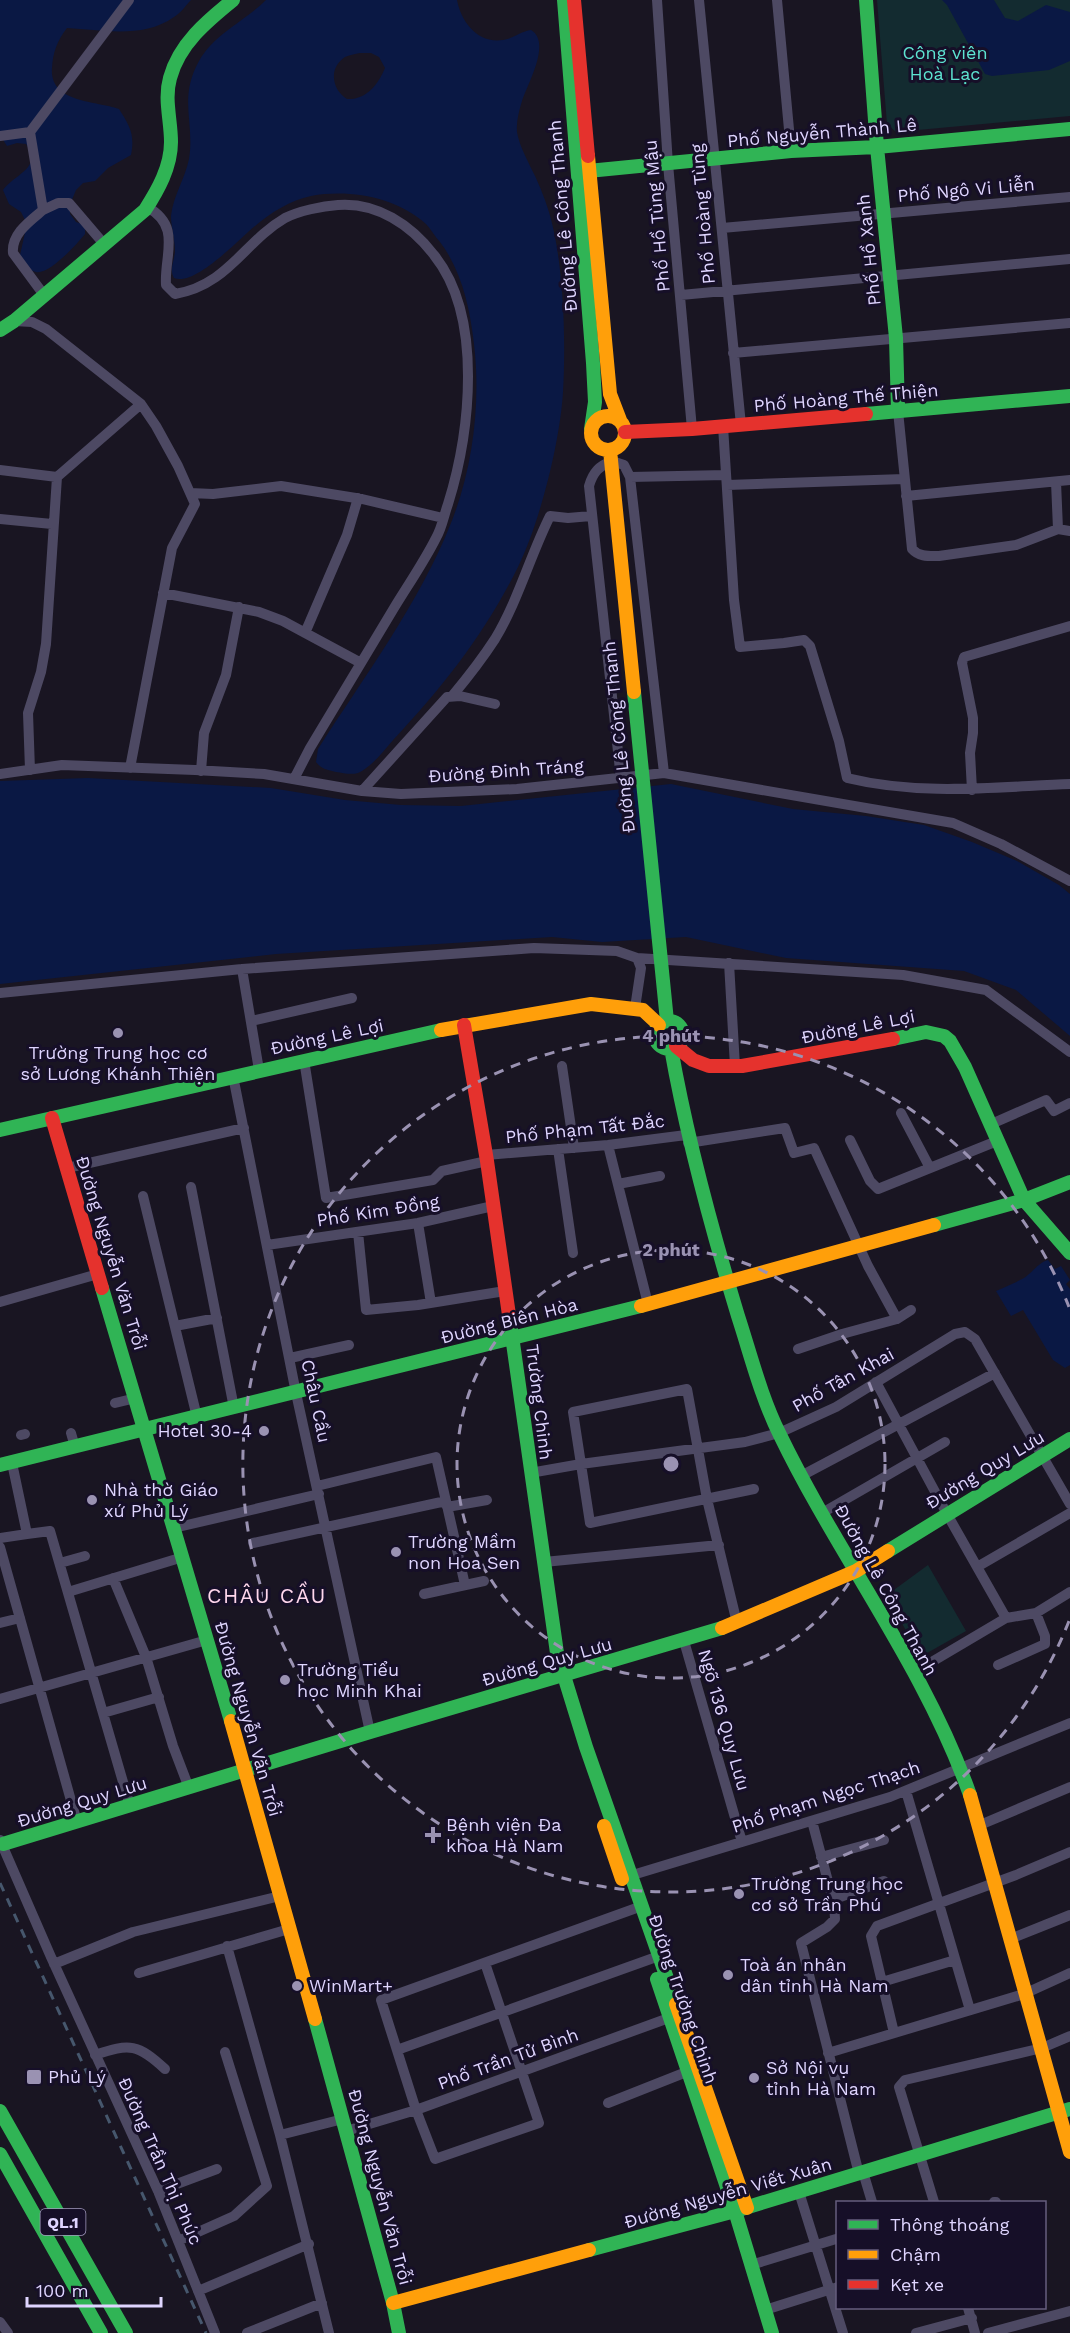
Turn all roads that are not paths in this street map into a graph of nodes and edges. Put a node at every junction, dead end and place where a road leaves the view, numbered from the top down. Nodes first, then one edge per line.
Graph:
1 (129, 0) edge
2 (233, 0) edge
3 (564, 0) edge
4 (574, 0) edge
5 (657, 0) edge
6 (699, 0) edge
7 (777, 0) edge
8 (866, 0) edge
9 (1070, 129) edge
10 (30, 132) junction
11 (0, 136) edge
12 (877, 147) junction
13 (791, 151) junction
14 (715, 160) junction
15 (668, 164) junction
16 (584, 172) junction
17 (1070, 197) edge
18 (147, 207) junction
19 (43, 210) junction
20 (884, 215) junction
21 (722, 228) junction
22 (104, 244) junction
23 (1070, 259) edge
24 (890, 276) junction
25 (727, 290) junction
26 (44, 295) junction
27 (681, 295) junction
28 (14, 321) junction
29 (1070, 323) edge
30 (0, 330) edge
31 (896, 338) junction
32 (734, 352) junction
33 (1070, 396) edge
34 (141, 404) junction
35 (898, 411) junction
36 (741, 425) junction
37 (622, 426) junction
38 (723, 426) junction
39 (591, 429) junction
40 (692, 429) junction
41 (611, 455) junction
42 (0, 470) edge
43 (57, 477) junction
44 (630, 477) junction
45 (904, 479) junction
46 (727, 480) junction
47 (1070, 480) edge
48 (1056, 482) junction
49 (190, 493) junction
50 (906, 496) junction
51 (358, 498) junction
52 (591, 516) junction
53 (443, 518) junction
54 (0, 519) edge
55 (52, 524) junction
56 (1058, 529) junction
57 (1070, 531) edge
58 (163, 593) junction
59 (239, 607) junction
60 (1070, 626) edge
61 (305, 633) junction
62 (361, 663) junction
63 (453, 695) junction
64 (495, 704) dead end
65 (130, 768) junction
66 (30, 770) junction
67 (201, 771) junction
68 (664, 773) junction
69 (0, 774) edge
70 (294, 779) junction
71 (621, 779) junction
72 (1070, 784) edge
73 (362, 790) junction
74 (972, 790) junction
75 (1070, 880) edge
76 (637, 958) junction
77 (729, 963) junction
78 (242, 969) junction
79 (0, 993) edge
80 (352, 998) dead end
81 (635, 1008) junction
82 (251, 1021) junction
83 (663, 1023) junction
84 (464, 1025) junction
85 (674, 1047) junction
86 (1070, 1052) edge
87 (304, 1060) junction
88 (562, 1066) dead end
89 (735, 1066) junction
90 (259, 1070) junction
91 (233, 1076) junction
92 (1070, 1103) edge
93 (901, 1113) dead end
94 (52, 1118) junction
95 (989, 1125) junction
96 (244, 1128) junction
97 (0, 1130) edge
98 (687, 1139) junction
99 (850, 1140) dead end
100 (997, 1141) junction
101 (608, 1145) junction
102 (574, 1148) junction
103 (558, 1149) junction
104 (487, 1158) junction
105 (67, 1168) junction
106 (930, 1168) junction
107 (660, 1176) dead end
108 (1070, 1182) edge
109 (618, 1184) junction
110 (191, 1187) dead end
111 (143, 1196) dead end
112 (1024, 1200) junction
113 (494, 1206) junction
114 (418, 1223) junction
115 (358, 1232) junction
116 (267, 1245) junction
117 (859, 1245) junction
118 (573, 1253) dead end
119 (1070, 1253) edge
120 (98, 1274) junction
121 (728, 1283) junction
122 (505, 1291) junction
123 (0, 1302) edge
124 (430, 1303) junction
125 (648, 1304) junction
126 (911, 1310) dead end
127 (217, 1318) junction
128 (897, 1319) junction
129 (175, 1326) junction
130 (513, 1339) junction
131 (349, 1345) dead end
132 (798, 1349) dead end
133 (290, 1358) junction
134 (995, 1373) junction
135 (876, 1382) junction
136 (296, 1393) junction
137 (136, 1398) junction
138 (115, 1403) dead end
139 (234, 1408) junction
140 (197, 1417) junction
141 (899, 1424) junction
142 (145, 1430) junction
143 (779, 1433) junction
144 (1070, 1439) edge
145 (945, 1442) dead end
146 (697, 1449) junction
147 (1043, 1455) junction
148 (917, 1458) junction
149 (6, 1464) edge
150 (581, 1464) junction
151 (530, 1473) junction
152 (801, 1476) junction
153 (318, 1490) junction
154 (754, 1490) dead end
155 (707, 1498) junction
156 (487, 1500) dead end
157 (447, 1504) junction
158 (1070, 1504) edge
159 (822, 1513) junction
160 (1070, 1513) edge
161 (947, 1514) junction
162 (326, 1527) junction
163 (174, 1528) junction
164 (27, 1534) junction
165 (0, 1538) edge
166 (253, 1543) dead end
167 (719, 1545) junction
168 (0, 1547) edge
169 (85, 1556) dead end
170 (183, 1557) junction
171 (544, 1562) junction
172 (60, 1563) junction
173 (977, 1567) junction
174 (855, 1571) junction
175 (113, 1578) junction
176 (484, 1581) dead end
177 (465, 1585) junction
178 (68, 1592) junction
179 (1070, 1592) edge
180 (424, 1594) dead end
181 (1036, 1613) junction
182 (20, 1618) junction
183 (1006, 1618) junction
184 (0, 1623) edge
185 (737, 1623) junction
186 (207, 1640) junction
187 (684, 1641) junction
188 (146, 1657) junction
189 (998, 1665) dead end
190 (91, 1673) junction
191 (913, 1674) junction
192 (560, 1678) junction
193 (39, 1688) junction
194 (159, 1697) junction
195 (0, 1699) edge
196 (103, 1713) junction
197 (1069, 1726) edge
198 (370, 1732) junction
199 (960, 1768) junction
200 (246, 1771) junction
201 (1070, 1787) edge
202 (189, 1788) junction
203 (906, 1791) junction
204 (130, 1806) junction
205 (812, 1821) junction
206 (77, 1822) junction
207 (980, 1825) junction
208 (884, 1840) dead end
209 (1, 1842) edge
210 (742, 1842) junction
211 (1070, 1852) edge
212 (821, 1857) junction
213 (627, 1877) junction
214 (884, 1881) dead end
215 (996, 1882) junction
216 (280, 1896) junction
217 (832, 1900) junction
218 (938, 1902) junction
219 (638, 1908) junction
220 (1070, 1915) edge
221 (289, 1929) junction
222 (1010, 1939) junction
223 (226, 1946) junction
224 (655, 1958) junction
225 (955, 1960) junction
226 (485, 1963) junction
227 (54, 1964) junction
228 (139, 1973) dead end
229 (1070, 1973) edge
230 (882, 1982) junction
231 (1026, 1993) junction
232 (970, 2010) junction
233 (501, 2013) junction
234 (675, 2016) junction
235 (894, 2033) junction
236 (1070, 2036) edge
237 (1042, 2048) junction
238 (397, 2050) junction
239 (225, 2052) dead end
240 (828, 2053) junction
241 (95, 2055) junction
242 (165, 2069) dead end
243 (693, 2069) junction
244 (521, 2072) junction
245 (608, 2103) dead end
246 (416, 2110) junction
247 (0, 2111) edge
248 (1065, 2111) edge
249 (344, 2125) junction
250 (280, 2135) junction
251 (1070, 2152) edge
252 (0, 2154) edge
253 (918, 2156) junction
254 (217, 2169) dead end
255 (861, 2173) junction
256 (158, 2191) junction
257 (799, 2192) junction
258 (872, 2201) edge
259 (934, 2201) edge
260 (741, 2210) junction
261 (836, 2239) dead end
262 (178, 2241) junction
263 (309, 2244) junction
264 (815, 2246) junction
265 (752, 2265) junction
266 (99, 2285) junction
267 (833, 2288) edge
268 (198, 2291) junction
269 (80, 2295) junction
270 (322, 2303) junction
271 (393, 2303) junction
272 (838, 2309) edge
273 (765, 2310) junction
274 (1070, 2311) edge
275 (970, 2313) edge
276 (0, 2322) edge
277 (8, 2333) edge
278 (101, 2333) edge
279 (126, 2333) edge
280 (215, 2333) edge
281 (247, 2333) edge
282 (329, 2333) edge
283 (399, 2333) edge
284 (772, 2333) edge
285 (843, 2333) edge
286 (916, 2333) edge
287 (975, 2333) edge
288 (988, 2333) edge

1 - 10 street
2 - 18 street
3 - 16 street, Đường Lê Công Thanh
4 - 16 street, Đường Lê Công Thanh
5 - 15 street, Phố Hồ Tùng Mậu
6 - 14 street, Phố Hoàng Tùng
7 - 13 street
8 - 12 street, Phố Hồ Xanh
9 - 12 street, Phố Nguyễn Thành Lê
10 - 11 street
10 - 19 street
12 - 13 street, Phố Nguyễn Thành Lê
12 - 20 street, Phố Hồ Xanh
13 - 14 street, Phố Nguyễn Thành Lê
14 - 15 street, Phố Nguyễn Thành Lê
14 - 21 street, Phố Hoàng Tùng
15 - 16 street, Phố Nguyễn Thành Lê
15 - 27 street, Phố Hồ Tùng Mậu
16 - 37 street, Đường Lê Công Thanh
16 - 39 street, Đường Lê Công Thanh
17 - 20 street, Phố Ngô Vi Liễn
18 - 22 street
18 - 53 street
19 - 22 street
19 - 26 street
20 - 21 street, Phố Ngô Vi Liễn
20 - 24 street, Phố Hồ Xanh
21 - 25 street, Phố Hoàng Tùng
22 - 26 street
23 - 24 street
24 - 25 street
24 - 31 street, Phố Hồ Xanh
25 - 27 street
25 - 32 street, Phố Hoàng Tùng
26 - 28 street
27 - 40 street, Phố Hồ Tùng Mậu
28 - 30 street
28 - 34 street
29 - 31 street
31 - 32 street
31 - 35 street, Phố Hồ Xanh
32 - 36 street, Phố Hoàng Tùng
33 - 35 street, Phố Hoàng Thế Thiện
34 - 43 street
34 - 49 street
35 - 36 street, Phố Hoàng Thế Thiện
35 - 45 street, Phố Hồ Xanh
36 - 38 street, Phố Hoàng Thế Thiện
37 - 39 street
37 - 40 street, Phố Hoàng Thế Thiện
37 - 41 street
38 - 40 street, Phố Hoàng Thế Thiện
38 - 46 street
39 - 41 street
41 - 44 street
41 - 52 street
41 - 83 street, Đường Lê Công Thanh
42 - 43 street
43 - 55 street
44 - 46 street
44 - 68 street
45 - 46 street
45 - 50 street, Phố Hồ Xanh
46 - 74 street
47 - 48 street
48 - 50 street
48 - 56 street
49 - 51 street
49 - 58 street
50 - 56 street, Phố Hồ Xanh
51 - 53 street
51 - 61 street
52 - 63 street
52 - 71 street
53 - 62 street
54 - 55 street
55 - 66 street
56 - 57 street
58 - 59 street
58 - 65 street
59 - 61 street
59 - 67 street
60 - 74 street
61 - 62 street
62 - 70 street
63 - 64 street
63 - 73 street
65 - 66 street, Đường Đinh Tráng
65 - 67 street, Đường Đinh Tráng
66 - 69 street, Đường Đinh Tráng
67 - 70 street, Đường Đinh Tráng
68 - 71 street, Đường Đinh Tráng
68 - 75 street, Đường Đinh Tráng
70 - 73 street, Đường Đinh Tráng
71 - 73 street, Đường Đinh Tráng
72 - 74 street
76 - 77 street
76 - 78 street
76 - 81 street
77 - 86 street
77 - 89 street
78 - 79 street
78 - 82 street
80 - 82 street
81 - 83 street
81 - 84 street, Đường Lê Lợi
82 - 90 street
83 - 85 street
83 - 85 street
84 - 87 street, Đường Lê Lợi
84 - 104 street, Trường Chinh
85 - 89 street, Đường Lê Lợi
85 - 98 street, Đường Lê Công Thanh
87 - 90 street, Đường Lê Lợi
87 - 104 street, Phố Phạm Tất Đắc
88 - 102 street
89 - 95 street, Đường Lê Lợi
90 - 91 street, Đường Lê Lợi
91 - 94 street, Đường Lê Lợi
91 - 96 street, Châu Cầu
92 - 95 street
93 - 106 street
94 - 97 street, Đường Lê Lợi
94 - 105 street, Đường Nguyễn Văn Trỗi
95 - 100 street, Đường Lê Lợi
96 - 105 street
96 - 116 street, Châu Cầu
98 - 101 street, Phố Phạm Tất Đắc
98 - 117 street, Phố Phạm Tất Đắc
98 - 121 street, Đường Lê Công Thanh
99 - 106 street
100 - 106 street
100 - 112 street, Đường Lê Lợi
101 - 102 street, Phố Phạm Tất Đắc
101 - 109 street
102 - 103 street, Phố Phạm Tất Đắc
103 - 104 street, Phố Phạm Tất Đắc
103 - 118 street
104 - 113 street, Trường Chinh
105 - 120 street, Đường Nguyễn Văn Trỗi
107 - 109 street
108 - 112 street, Đường Biên Hòa
109 - 125 street
110 - 127 street
111 - 129 street
112 - 117 street, Đường Biên Hòa
112 - 119 street, Đường Lê Lợi
113 - 114 street, Phố Kim Đồng
113 - 122 street, Trường Chinh
114 - 115 street, Phố Kim Đồng
114 - 124 street
115 - 116 street, Phố Kim Đồng
115 - 124 street
116 - 133 street, Châu Cầu
117 - 121 street, Đường Biên Hòa
117 - 128 street
120 - 123 street
120 - 137 street, Đường Nguyễn Văn Trỗi
121 - 125 street, Đường Biên Hòa
121 - 143 street, Đường Lê Công Thanh
122 - 124 street
122 - 130 street, Trường Chinh
125 - 130 street, Đường Biên Hòa
126 - 128 street
127 - 129 street
127 - 139 street
128 - 132 street
129 - 140 street
130 - 136 street, Đường Biên Hòa
130 - 151 street, Trường Chinh
131 - 133 street
133 - 136 street, Châu Cầu
134 - 135 street, Phố Tân Khai
134 - 141 street
134 - 147 street, Phố Tân Khai
135 - 141 street
135 - 143 street, Phố Tân Khai
136 - 139 street, Đường Biên Hòa
136 - 153 street, Châu Cầu
137 - 138 street
137 - 142 street, Đường Nguyễn Văn Trỗi
139 - 140 street, Đường Biên Hòa
140 - 142 street, Đường Biên Hòa
141 - 148 street
141 - 152 street
142 - 149 street, Đường Biên Hòa
142 - 163 street, Đường Nguyễn Văn Trỗi
143 - 146 street, Phố Tân Khai
143 - 152 street, Đường Lê Công Thanh
144 - 147 street, Đường Quy Lưu
145 - 148 street
146 - 150 street, Phố Tân Khai
146 - 150 street
146 - 155 street
147 - 158 street, Phố Tân Khai
147 - 161 street, Đường Quy Lưu
148 - 159 street
148 - 161 street
149 - 164 street
150 - 151 street, Phố Tân Khai
150 - 155 street
151 - 171 street, Trường Chinh
152 - 159 street, Đường Lê Công Thanh
153 - 157 street
153 - 162 street, Châu Cầu
153 - 163 street
154 - 155 street
155 - 167 street
156 - 157 street
157 - 162 street
157 - 177 street
159 - 174 street, Đường Lê Công Thanh
160 - 173 street
161 - 173 street
161 - 174 street, Đường Quy Lưu
162 - 166 street
162 - 198 street, Châu Cầu
163 - 170 street, Đường Nguyễn Văn Trỗi
164 - 165 street
164 - 172 street
167 - 171 street
167 - 185 street
168 - 182 street
169 - 172 street
170 - 175 street
170 - 186 street, Đường Nguyễn Văn Trỗi
171 - 192 street, Trường Chinh
172 - 178 street
173 - 183 street
174 - 185 street, Đường Quy Lưu
174 - 191 street, Đường Lê Công Thanh
175 - 178 street
175 - 188 street
176 - 177 street
177 - 180 street
178 - 190 street
179 - 181 street
181 - 183 street
181 - 189 street
182 - 184 street
182 - 193 street
183 - 191 street
185 - 187 street, Đường Quy Lưu
186 - 188 street
186 - 200 street, Đường Nguyễn Văn Trỗi
187 - 192 street, Đường Quy Lưu
187 - 210 street, Ngõ 136 Quy Lưu
188 - 190 street
188 - 194 street
190 - 193 street
190 - 196 street
191 - 199 street, Đường Lê Công Thanh
192 - 198 street, Đường Quy Lưu
192 - 213 street, Đường Trường Chinh
193 - 195 street
193 - 206 street
194 - 196 street
194 - 202 street
196 - 204 street
197 - 199 street, Phố Phạm Ngọc Thạch
198 - 200 street, Đường Quy Lưu
199 - 203 street, Phố Phạm Ngọc Thạch
199 - 207 street, Đường Lê Công Thanh
200 - 202 street, Đường Quy Lưu
200 - 216 street, Đường Nguyễn Văn Trỗi
201 - 207 street
202 - 204 street, Đường Quy Lưu
203 - 205 street, Phố Phạm Ngọc Thạch
203 - 218 street
204 - 206 street, Đường Quy Lưu
205 - 210 street, Phố Phạm Ngọc Thạch
205 - 212 street
206 - 209 street, Đường Quy Lưu
207 - 215 street, Đường Lê Công Thanh
208 - 212 street
209 - 227 street, Đường Trần Thị Phúc
210 - 213 street, Phố Phạm Ngọc Thạch
211 - 215 street
212 - 217 street
213 - 219 street, Đường Trường Chinh
214 - 217 street
215 - 218 street
215 - 222 street, Đường Lê Công Thanh
216 - 221 street, Đường Nguyễn Văn Trỗi
216 - 227 street
217 - 240 street
218 - 225 street
218 - 230 street
219 - 224 street, Đường Trường Chinh
219 - 226 street
220 - 222 street
221 - 223 street
221 - 249 street, Đường Nguyễn Văn Trỗi
222 - 231 street, Đường Lê Công Thanh
223 - 228 street
223 - 250 street
224 - 233 street
224 - 234 street, Đường Trường Chinh
225 - 230 street
225 - 232 street
226 - 233 street
226 - 238 street
227 - 241 street, Đường Trần Thị Phúc
229 - 231 street
230 - 235 street
231 - 232 street
231 - 237 street, Đường Lê Công Thanh
232 - 235 street
233 - 238 street
233 - 244 street
234 - 243 street, Đường Trường Chinh
234 - 244 street, Phố Trần Tử Bình
235 - 240 street
236 - 237 street
237 - 248 street, Đường Lê Công Thanh
237 - 253 street
238 - 246 street
239 - 262 street
240 - 255 street
241 - 242 street
241 - 256 street, Đường Trần Thị Phúc
243 - 245 street
243 - 260 street, Đường Trường Chinh
244 - 246 street, Phố Trần Tử Bình
244 - 246 street
246 - 249 street, Phố Trần Tử Bình
247 - 266 street, QL.1
248 - 251 street, Đường Lê Công Thanh
248 - 253 street, Đường Nguyễn Viết Xuân
249 - 250 street, Phố Trần Tử Bình
249 - 271 street, Đường Nguyễn Văn Trỗi
250 - 263 street
252 - 269 street, QL.1
253 - 255 street, Đường Nguyễn Viết Xuân
253 - 259 street
254 - 256 street
255 - 257 street, Đường Nguyễn Viết Xuân
255 - 258 street
256 - 262 street, Đường Trần Thị Phúc
257 - 260 street, Đường Nguyễn Viết Xuân
257 - 264 street
260 - 265 street, Đường Trường Chinh
260 - 271 street, Đường Nguyễn Viết Xuân
261 - 264 street
262 - 268 street, Đường Trần Thị Phúc
263 - 268 street
263 - 270 street
264 - 265 street
264 - 267 street
265 - 273 street, Đường Trường Chinh
266 - 269 street
266 - 279 street, QL.1
267 - 273 street
268 - 280 street, Đường Trần Thị Phúc
269 - 278 street, QL.1
270 - 281 street
270 - 282 street
271 - 283 street, Đường Nguyễn Văn Trỗi
272 - 285 street
273 - 284 street, Đường Trường Chinh
274 - 288 street
275 - 286 street
275 - 287 street
276 - 277 street

